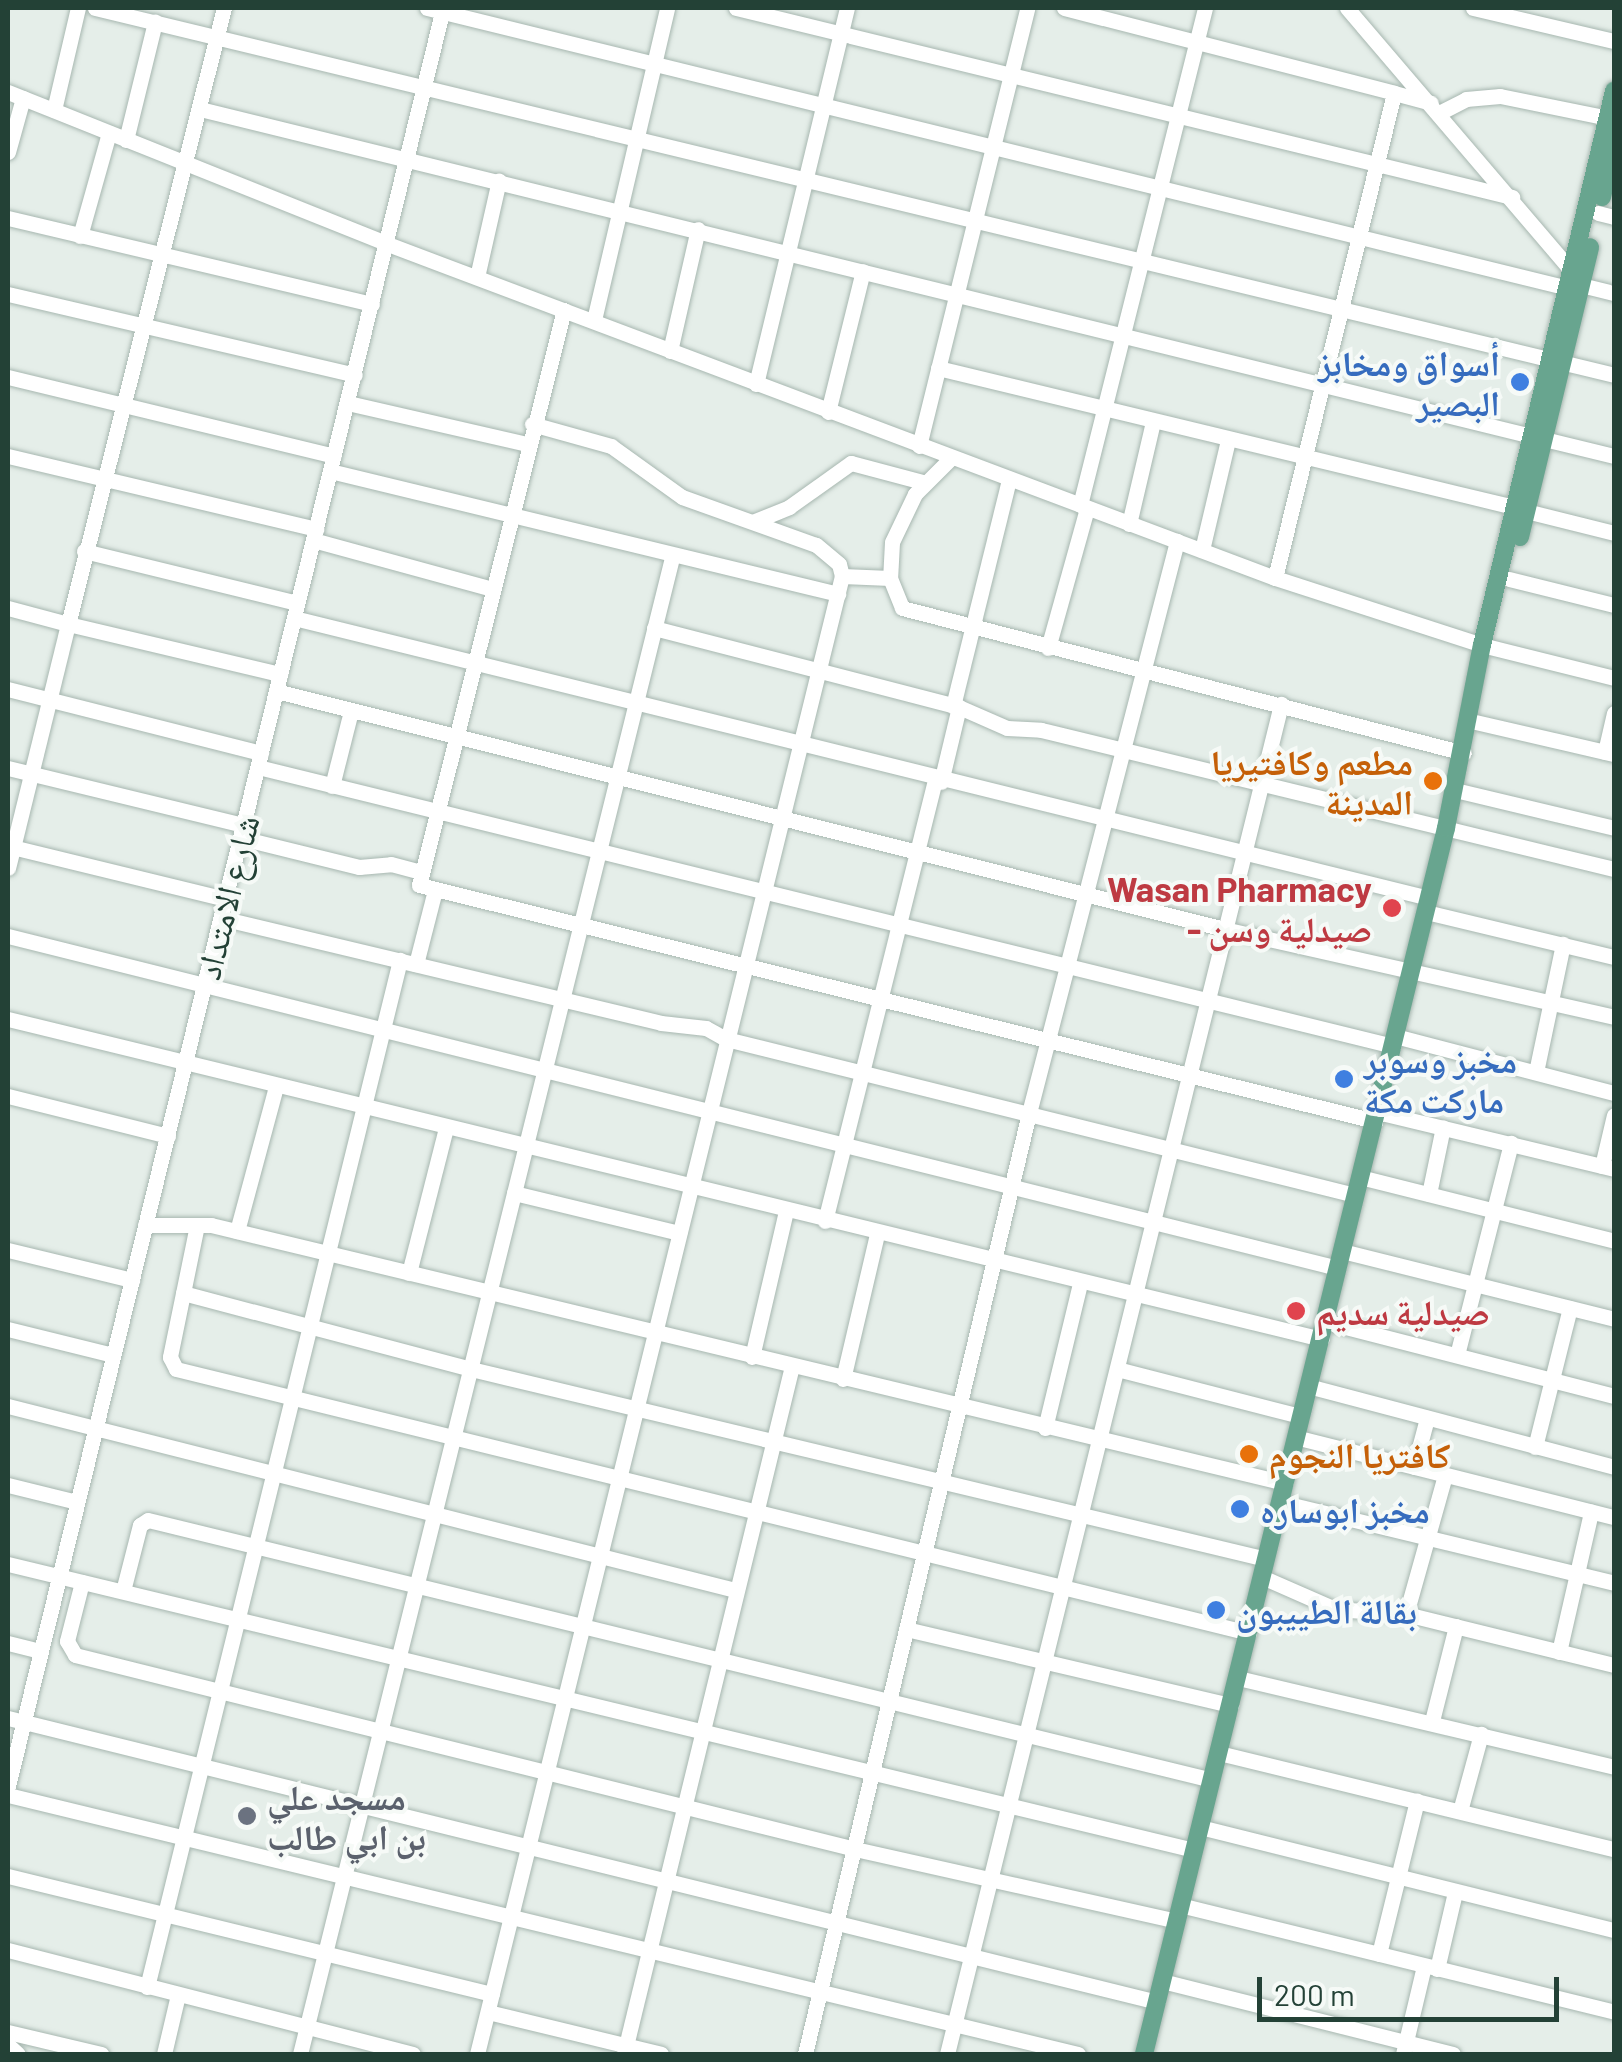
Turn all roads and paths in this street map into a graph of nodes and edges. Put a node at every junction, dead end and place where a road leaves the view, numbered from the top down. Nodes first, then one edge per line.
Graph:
1 (78, 8) edge
2 (95, 8) edge
3 (224, 8) edge
4 (667, 8) edge
5 (736, 8) edge
6 (846, 8) edge
7 (1027, 8) edge
8 (1064, 8) edge
9 (1204, 8) edge
10 (1347, 8) edge
11 (1473, 8) edge
12 (438, 9) edge
13 (155, 22) junction
14 (840, 33) junction
15 (217, 37) junction
16 (1196, 38) junction
17 (1614, 41) edge
18 (652, 64) junction
19 (1010, 76) junction
20 (424, 86) junction
21 (1614, 91) edge
22 (1394, 92) junction
23 (15, 95) edge
24 (821, 107) junction
25 (200, 108) junction
26 (1435, 108) junction
27 (54, 110) junction
28 (1175, 114) junction
29 (1608, 118) junction
30 (109, 134) junction
31 (634, 137) junction
32 (126, 140) junction
33 (1614, 146) edge
34 (992, 149) junction
35 (8, 152) edge
36 (406, 158) junction
37 (187, 164) junction
38 (1377, 165) junction
39 (499, 180) junction
40 (803, 180) junction
41 (1158, 189) junction
42 (1512, 198) junction
43 (618, 208) junction
44 (1606, 215) edge
45 (8, 218) edge
46 (975, 222) junction
47 (698, 229) junction
48 (80, 236) junction
49 (1358, 240) junction
50 (385, 243) junction
51 (786, 250) junction
52 (162, 254) junction
53 (1139, 262) junction
54 (863, 271) junction
55 (477, 277) junction
56 (1574, 281) junction
57 (8, 294) edge
58 (956, 294) junction
59 (1614, 294) edge
60 (372, 304) junction
61 (564, 310) junction
62 (1340, 310) junction
63 (594, 320) junction
64 (143, 328) junction
65 (1122, 335) junction
66 (670, 350) junction
67 (1556, 361) junction
68 (938, 368) junction
69 (355, 375) junction
70 (1614, 375) edge
71 (8, 377) edge
72 (756, 384) junction
73 (1321, 384) junction
74 (348, 403) junction
75 (123, 405) junction
76 (1103, 409) junction
77 (828, 412) junction
78 (1153, 422) junction
79 (532, 424) junction
80 (1537, 437) junction
81 (1228, 440) junction
82 (527, 444) junction
83 (919, 446) junction
84 (8, 456) edge
85 (1614, 456) edge
86 (951, 458) junction
87 (1304, 458) junction
88 (332, 463) junction
89 (103, 478) junction
90 (1010, 479) junction
91 (924, 482) junction
92 (1083, 506) junction
93 (1520, 509) junction
94 (509, 518) junction
95 (755, 520) junction
96 (1128, 524) junction
97 (1614, 532) edge
98 (314, 535) junction
99 (1177, 541) junction
100 (1202, 550) junction
101 (84, 551) junction
102 (672, 556) junction
103 (842, 576) junction
104 (890, 578) junction
105 (1275, 578) junction
106 (1509, 579) junction
107 (492, 588) junction
108 (838, 594) junction
109 (1614, 605) edge
110 (8, 608) edge
111 (295, 611) junction
112 (68, 624) junction
113 (654, 628) junction
114 (972, 630) junction
115 (1488, 646) junction
116 (1048, 648) junction
117 (473, 663) junction
118 (816, 670) junction
119 (1140, 673) junction
120 (280, 674) junction
121 (1614, 678) edge
122 (8, 689) edge
123 (276, 691) junction
124 (50, 700) junction
125 (635, 704) junction
126 (1281, 704) junction
127 (956, 706) junction
128 (352, 710) junction
129 (1614, 713) edge
130 (1471, 721) junction
131 (456, 737) junction
132 (798, 746) junction
133 (1120, 749) junction
134 (1464, 753) junction
135 (1610, 753) edge
136 (259, 760) junction
137 (8, 768) edge
138 (32, 773) junction
139 (617, 776) junction
140 (938, 782) junction
141 (1262, 783) junction
142 (332, 786) junction
143 (1455, 790) junction
144 (437, 813) junction
145 (781, 816) junction
146 (1101, 822) junction
147 (1446, 828) junction
148 (1614, 828) edge
149 (242, 832) junction
150 (10, 846) edge
151 (598, 851) junction
152 (917, 852) junction
153 (1245, 854) junction
154 (8, 868) edge
155 (1614, 869) edge
156 (421, 872) junction
157 (434, 890) junction
158 (762, 892) junction
159 (1083, 894) junction
160 (226, 899) junction
161 (1427, 905) junction
162 (221, 918) junction
163 (578, 925) junction
164 (898, 925) junction
165 (1224, 929) junction
166 (8, 936) edge
167 (1563, 944) junction
168 (1614, 957) edge
169 (408, 962) junction
170 (744, 965) junction
171 (1065, 966) junction
172 (1412, 969) junction
173 (205, 984) junction
174 (879, 998) junction
175 (560, 999) junction
176 (1206, 1000) junction
177 (1551, 1001) junction
178 (1614, 1017) edge
179 (8, 1019) edge
180 (382, 1029) junction
181 (726, 1039) junction
182 (1394, 1041) junction
183 (1048, 1042) junction
184 (185, 1063) junction
185 (543, 1071) junction
186 (1536, 1072) junction
187 (862, 1073) junction
188 (1188, 1074) junction
189 (276, 1086) junction
190 (1614, 1093) edge
191 (8, 1096) edge
192 (362, 1108) junction
193 (708, 1113) junction
194 (1029, 1113) junction
195 (1614, 1115) edge
196 (1376, 1116) junction
197 (1443, 1127) junction
198 (446, 1128) junction
199 (168, 1136) junction
200 (1511, 1143) junction
201 (843, 1147) junction
202 (525, 1148) junction
203 (1169, 1148) junction
204 (1608, 1168) edge
205 (1357, 1186) junction
206 (690, 1188) junction
207 (1011, 1188) junction
208 (514, 1193) junction
209 (1430, 1194) junction
210 (1494, 1211) junction
211 (786, 1212) junction
212 (824, 1221) junction
213 (1150, 1222) junction
214 (145, 1225) junction
215 (197, 1226) junction
216 (237, 1231) junction
217 (679, 1233) junction
218 (877, 1234) junction
219 (1614, 1242) edge
220 (8, 1250) edge
221 (324, 1252) junction
222 (1340, 1259) junction
223 (993, 1262) junction
224 (409, 1273) junction
225 (132, 1280) junction
226 (1080, 1283) junction
227 (1476, 1284) junction
228 (490, 1292) junction
229 (183, 1293) junction
230 (1134, 1296) junction
231 (1570, 1308) junction
232 (1614, 1318) edge
233 (308, 1326) junction
234 (8, 1330) edge
235 (1324, 1331) junction
236 (654, 1333) junction
237 (113, 1355) junction
238 (1457, 1355) junction
239 (752, 1357) junction
240 (792, 1366) junction
241 (471, 1369) junction
242 (1117, 1370) junction
243 (843, 1379) junction
244 (1552, 1380) junction
245 (1308, 1386) junction
246 (1614, 1396) edge
247 (290, 1400) junction
248 (8, 1406) edge
249 (636, 1407) junction
250 (959, 1407) junction
251 (1300, 1416) junction
252 (1427, 1418) junction
253 (94, 1428) junction
254 (1044, 1428) junction
255 (1295, 1437) junction
256 (774, 1438) junction
257 (453, 1440) junction
258 (1098, 1441) junction
259 (1536, 1447) junction
260 (1414, 1467) junction
261 (1614, 1467) edge
262 (1445, 1475) junction
263 (272, 1476) junction
264 (618, 1480) junction
265 (942, 1482) junction
266 (1284, 1483) junction
267 (8, 1484) edge
268 (77, 1502) junction
269 (1280, 1502) junction
270 (1591, 1512) junction
271 (754, 1514) junction
272 (434, 1516) junction
273 (1081, 1516) junction
274 (1614, 1517) edge
275 (1426, 1538) junction
276 (254, 1546) junction
277 (600, 1556) junction
278 (924, 1556) junction
279 (8, 1564) edge
280 (1264, 1568) junction
281 (1576, 1574) junction
282 (59, 1577) junction
283 (82, 1582) junction
284 (1614, 1584) edge
285 (417, 1586) junction
286 (734, 1590) junction
287 (1064, 1590) junction
288 (122, 1591) junction
289 (1406, 1614) junction
290 (236, 1620) junction
291 (582, 1626) junction
292 (1456, 1626) junction
293 (906, 1629) junction
294 (1249, 1632) junction
295 (8, 1643) edge
296 (41, 1651) junction
297 (1559, 1652) junction
298 (717, 1659) junction
299 (400, 1660) junction
300 (1046, 1662) junction
301 (1614, 1665) edge
302 (1238, 1678) junction
303 (218, 1692) junction
304 (564, 1698) junction
305 (889, 1701) junction
306 (1231, 1705) junction
307 (16, 1720) edge
308 (1432, 1721) junction
309 (700, 1732) junction
310 (1026, 1734) junction
311 (1480, 1734) junction
312 (382, 1735) junction
313 (1219, 1754) junction
314 (200, 1766) junction
315 (1614, 1767) edge
316 (546, 1772) junction
317 (871, 1776) junction
318 (1212, 1780) junction
319 (8, 1786) edge
320 (8, 1796) edge
321 (1417, 1801) junction
322 (682, 1804) junction
323 (363, 1808) junction
324 (1008, 1808) junction
325 (1460, 1811) junction
326 (1200, 1827) junction
327 (183, 1838) junction
328 (528, 1847) junction
329 (1614, 1849) edge
330 (854, 1850) junction
331 (1194, 1850) junction
332 (8, 1876) edge
333 (345, 1876) junction
334 (1397, 1877) junction
335 (665, 1880) junction
336 (989, 1882) junction
337 (1455, 1892) junction
338 (165, 1913) junction
339 (1178, 1913) junction
340 (511, 1918) junction
341 (836, 1922) junction
342 (1614, 1930) edge
343 (8, 1950) edge
344 (326, 1952) junction
345 (647, 1952) junction
346 (1379, 1954) junction
347 (971, 1956) junction
348 (1431, 1968) junction
349 (1162, 1981) junction
350 (147, 1987) junction
351 (178, 1994) junction
352 (492, 1994) junction
353 (819, 1994) junction
354 (1157, 2002) junction
355 (488, 2012) junction
356 (1614, 2012) edge
357 (307, 2027) junction
358 (954, 2029) junction
359 (8, 2032) edge
360 (8, 2045) edge
361 (1404, 2049) edge
362 (625, 2050) edge
363 (18, 2054) edge
364 (101, 2054) edge
365 (164, 2054) edge
366 (300, 2054) edge
367 (413, 2054) edge
368 (478, 2054) edge
369 (661, 2054) edge
370 (805, 2054) edge
371 (947, 2054) edge
372 (1078, 2054) edge
373 (1144, 2054) edge
374 (1453, 2054) edge

1 - 27 street
2 - 13 street
3 - 15 street
4 - 18 street
5 - 14 street
6 - 14 street
7 - 19 street
8 - 16 street
9 - 16 street
10 - 26 street
11 - 17 street
12 - 18 street
12 - 20 street, شارع الامتداد
13 - 15 street
13 - 32 street
14 - 19 street
14 - 24 street
15 - 20 street
15 - 25 street
16 - 22 street
16 - 28 street
18 - 24 street
18 - 31 street
19 - 28 street
19 - 34 street
20 - 31 street
20 - 36 street, شارع الامتداد
21 - 29 main road
22 - 26 street
22 - 38 street
23 - 27 street
23 - 35 street
24 - 34 street
24 - 40 street
25 - 36 street
25 - 37 street
26 - 29 street
26 - 42 street
27 - 30 street
28 - 38 street
28 - 41 street
29 - 56 main road
30 - 32 street
30 - 48 street
31 - 40 street
31 - 43 street
32 - 37 street
33 - 44 main road
34 - 41 street
34 - 46 street
36 - 39 street
36 - 50 street, شارع الامتداد
37 - 50 street
37 - 52 street
38 - 42 street
38 - 49 street
39 - 43 street
39 - 55 street
40 - 46 street
40 - 51 street
41 - 49 street
41 - 53 street
42 - 56 street
43 - 47 street
43 - 63 street
44 - 56 main road
45 - 48 street
46 - 53 street
46 - 58 street
47 - 51 street
47 - 66 street
48 - 52 street
49 - 56 street
49 - 62 street
50 - 55 street
50 - 60 street, شارع الامتداد
51 - 54 street
51 - 72 street
52 - 60 street
52 - 64 street
53 - 62 street
53 - 65 street
54 - 58 street
54 - 77 street
55 - 61 street
56 - 59 street
56 - 67 main road
57 - 64 street
58 - 65 street
58 - 68 street
60 - 69 street, شارع الامتداد
61 - 63 street
61 - 79 street
62 - 67 street
62 - 73 street
63 - 66 street
64 - 69 street
64 - 75 street
65 - 73 street
65 - 76 street
66 - 72 street
67 - 70 street
67 - 80 main road
68 - 76 street
68 - 83 street
69 - 74 street, شارع الامتداد
71 - 75 street
72 - 77 street
73 - 80 street
73 - 87 street
74 - 82 street
74 - 88 street, شارع الامتداد
75 - 88 street
75 - 89 street
76 - 78 street
76 - 92 street
77 - 83 street
78 - 81 street
78 - 96 street
79 - 82 street
79 - 95 street
80 - 85 street
80 - 93 main road
81 - 87 street
81 - 100 street
82 - 94 street
83 - 86 street
84 - 89 street
86 - 90 street
86 - 91 street
87 - 93 street
87 - 105 street
88 - 94 street
88 - 98 street, شارع الامتداد
89 - 98 street
89 - 101 street
90 - 92 street
90 - 114 street
91 - 95 street
91 - 104 street
92 - 96 street
92 - 116 street
93 - 97 street
93 - 106 main road
93 - 115 main road
94 - 102 street
94 - 107 street
95 - 103 street
96 - 99 street
98 - 107 street
98 - 111 street, شارع الامتداد
99 - 100 street
99 - 119 street
100 - 105 street
101 - 111 street
101 - 112 street
102 - 108 street
102 - 113 street
103 - 104 street
103 - 108 street
104 - 114 street
105 - 115 street
106 - 109 street
106 - 115 main road
107 - 117 street
108 - 118 street
110 - 112 street
111 - 117 street
111 - 120 street, شارع الامتداد
112 - 120 street
112 - 124 street
113 - 118 street
113 - 125 street
114 - 116 street
114 - 127 street
115 - 121 street
115 - 130 main road
116 - 119 street
117 - 125 street
117 - 131 street
118 - 127 street
118 - 132 street
119 - 126 street
119 - 133 street
120 - 123 street, شارع الامتداد
122 - 124 street
123 - 128 street
123 - 136 street, شارع الامتداد
124 - 136 street
124 - 138 street
125 - 132 street
125 - 139 street
126 - 134 street
126 - 141 street
127 - 133 street
127 - 140 street
128 - 131 street
128 - 142 street
129 - 135 street
130 - 134 main road
130 - 135 street
131 - 139 street
131 - 144 street
132 - 140 street
132 - 145 street
133 - 141 street
133 - 146 street
134 - 143 main road
136 - 142 street
136 - 149 street, شارع الامتداد
137 - 138 street
138 - 149 street
138 - 150 street
139 - 145 street
139 - 151 street
140 - 146 street
140 - 152 street
141 - 147 street
141 - 153 street
142 - 144 street
143 - 147 main road
143 - 148 street
144 - 151 street
144 - 156 street
145 - 152 street
145 - 158 street
146 - 153 street
146 - 159 street
147 - 155 street
147 - 161 main road
149 - 156 street
149 - 160 street, شارع الامتداد
150 - 154 street
150 - 160 street
151 - 158 street
151 - 163 street
152 - 159 street
152 - 164 street
153 - 161 street
153 - 165 street
156 - 157 street
157 - 163 street
157 - 169 street
158 - 164 street
158 - 170 street
159 - 165 street
159 - 171 street
160 - 162 street, شارع الامتداد
161 - 167 street
161 - 172 main road
162 - 169 street
162 - 173 street, شارع الامتداد
163 - 170 street
163 - 175 street
164 - 171 street
164 - 174 street
165 - 172 street
165 - 176 street
166 - 173 street
167 - 168 street
167 - 177 street
169 - 175 street
169 - 180 street
170 - 174 street
170 - 181 street
171 - 176 street
171 - 183 street
172 - 177 street
172 - 182 main road
173 - 180 street
173 - 184 street, شارع الامتداد
174 - 183 street
174 - 187 street
175 - 181 street
175 - 185 street
176 - 182 street
176 - 188 street
177 - 178 street
177 - 186 street
179 - 184 street
180 - 185 street
180 - 192 street
181 - 187 street
181 - 193 street
182 - 186 street
182 - 196 main road
183 - 188 street
183 - 194 street
184 - 189 street
184 - 199 street, شارع الامتداد
185 - 193 street
185 - 202 street
186 - 190 street
187 - 194 street
187 - 201 street
188 - 196 street
188 - 203 street
189 - 192 street
189 - 216 street
191 - 199 street
192 - 198 street
192 - 221 street
193 - 201 street
193 - 206 street
194 - 203 street
194 - 207 street
195 - 204 street
196 - 197 street
196 - 205 main road
197 - 200 street
197 - 209 street
198 - 202 street
198 - 224 street
199 - 214 street, شارع الامتداد
200 - 204 street
200 - 210 street
201 - 207 street
201 - 212 street
202 - 206 street
202 - 208 street
203 - 205 street
203 - 213 street
205 - 209 street
205 - 222 main road
206 - 211 street
206 - 217 street
207 - 213 street
207 - 223 street
208 - 217 street
208 - 228 street
209 - 210 street
210 - 219 street
210 - 227 street
211 - 212 street
211 - 239 street
212 - 218 street
213 - 222 street
213 - 230 street
214 - 215 street
214 - 225 street, شارع الامتداد
215 - 216 street
215 - 229 street
216 - 221 street
217 - 236 street
218 - 223 street
218 - 243 street
220 - 225 street
221 - 224 street
221 - 233 street
222 - 227 street
222 - 235 main road
223 - 226 street
223 - 250 street
224 - 228 street
225 - 237 street, شارع الامتداد
226 - 230 street
226 - 254 street
227 - 231 street
227 - 238 street
228 - 236 street
228 - 241 street
229 - 233 street
229 - 247 street
230 - 235 street
230 - 242 street
231 - 232 street
231 - 244 street
233 - 241 street
233 - 247 street
234 - 237 street
235 - 238 street
235 - 245 main road
236 - 239 street
236 - 249 street
237 - 253 street, شارع الامتداد
238 - 244 street
239 - 240 street
240 - 243 street
240 - 256 street
241 - 249 street
241 - 257 street
242 - 251 street
242 - 258 street
243 - 250 street
244 - 246 street
244 - 259 street
245 - 251 main road
245 - 252 street
247 - 257 street
247 - 263 street
248 - 253 street
249 - 256 street
249 - 264 street
250 - 254 street
250 - 265 street
251 - 255 main road
252 - 259 street
252 - 260 street
253 - 263 street
253 - 268 street, شارع الامتداد
254 - 258 street
255 - 260 street
255 - 266 main road
256 - 265 street
256 - 271 street
257 - 264 street
257 - 272 street
258 - 266 street
258 - 273 street
259 - 261 street
260 - 262 street
262 - 270 street
262 - 275 street
263 - 272 street
263 - 276 street
264 - 271 street
264 - 277 street
265 - 273 street
265 - 278 street
266 - 269 main road
267 - 268 street
268 - 282 street, شارع الامتداد
269 - 275 street
269 - 280 main road
270 - 274 street
270 - 281 street
271 - 278 street
271 - 286 street
272 - 277 street
272 - 285 street
273 - 280 street
273 - 287 street
275 - 281 street
275 - 289 street
276 - 285 street
276 - 288 street
276 - 290 street
277 - 286 street
277 - 291 street
278 - 287 street
278 - 293 street
279 - 282 street
280 - 289 street
280 - 294 main road
281 - 284 street
281 - 297 street
282 - 283 street
282 - 296 street, شارع الامتداد
283 - 288 street
283 - 303 street
285 - 291 street
285 - 299 street
286 - 298 street
287 - 294 street
287 - 300 street
288 - 290 street
289 - 292 street
290 - 299 street
290 - 303 street
291 - 298 street
291 - 304 street
292 - 297 street
292 - 308 street
293 - 300 street
293 - 305 street
294 - 302 main road
295 - 296 street
296 - 307 street, شارع الامتداد
297 - 301 street
298 - 305 street
298 - 309 street
299 - 304 street
299 - 312 street
300 - 306 street
300 - 310 street
302 - 306 main road
302 - 308 street
303 - 312 street
303 - 314 street
304 - 309 street
304 - 316 street
305 - 310 street
305 - 317 street
306 - 313 main road
307 - 314 street
307 - 319 street, شارع الامتداد
308 - 311 street
309 - 317 street
309 - 322 street
310 - 318 street
310 - 324 street
311 - 315 street
311 - 325 street
312 - 316 street
312 - 323 street
313 - 318 main road
313 - 321 street
314 - 323 street
314 - 327 street
316 - 322 street
316 - 328 street
317 - 324 street
317 - 330 street
318 - 326 main road
320 - 327 street
321 - 325 street
321 - 334 street
322 - 330 street
322 - 335 street
323 - 328 street
323 - 333 street
324 - 331 street
324 - 336 street
325 - 329 street
326 - 331 main road
326 - 334 street
327 - 333 street
327 - 338 street
328 - 335 street
328 - 340 street
330 - 336 street
330 - 341 street
331 - 339 main road
332 - 338 street
333 - 340 street
333 - 344 street
334 - 337 street
334 - 346 street
335 - 341 street
335 - 345 street
336 - 339 street
336 - 347 street
337 - 342 street
337 - 348 street
338 - 344 street
338 - 350 street
339 - 346 street
339 - 349 main road
340 - 345 street
340 - 352 street
341 - 347 street
341 - 353 street
343 - 350 street
344 - 352 street
344 - 357 street
345 - 353 street
345 - 362 street
346 - 348 street
347 - 354 street
347 - 358 street
348 - 356 street
348 - 361 street
349 - 354 main road
349 - 361 street
350 - 351 street
351 - 357 street
351 - 365 street
352 - 355 street
353 - 358 street
353 - 370 street
354 - 373 main road
355 - 362 street
355 - 368 street
357 - 366 street
357 - 367 street
358 - 371 street
358 - 372 street
359 - 364 street
360 - 363 street
361 - 374 street
362 - 369 street

